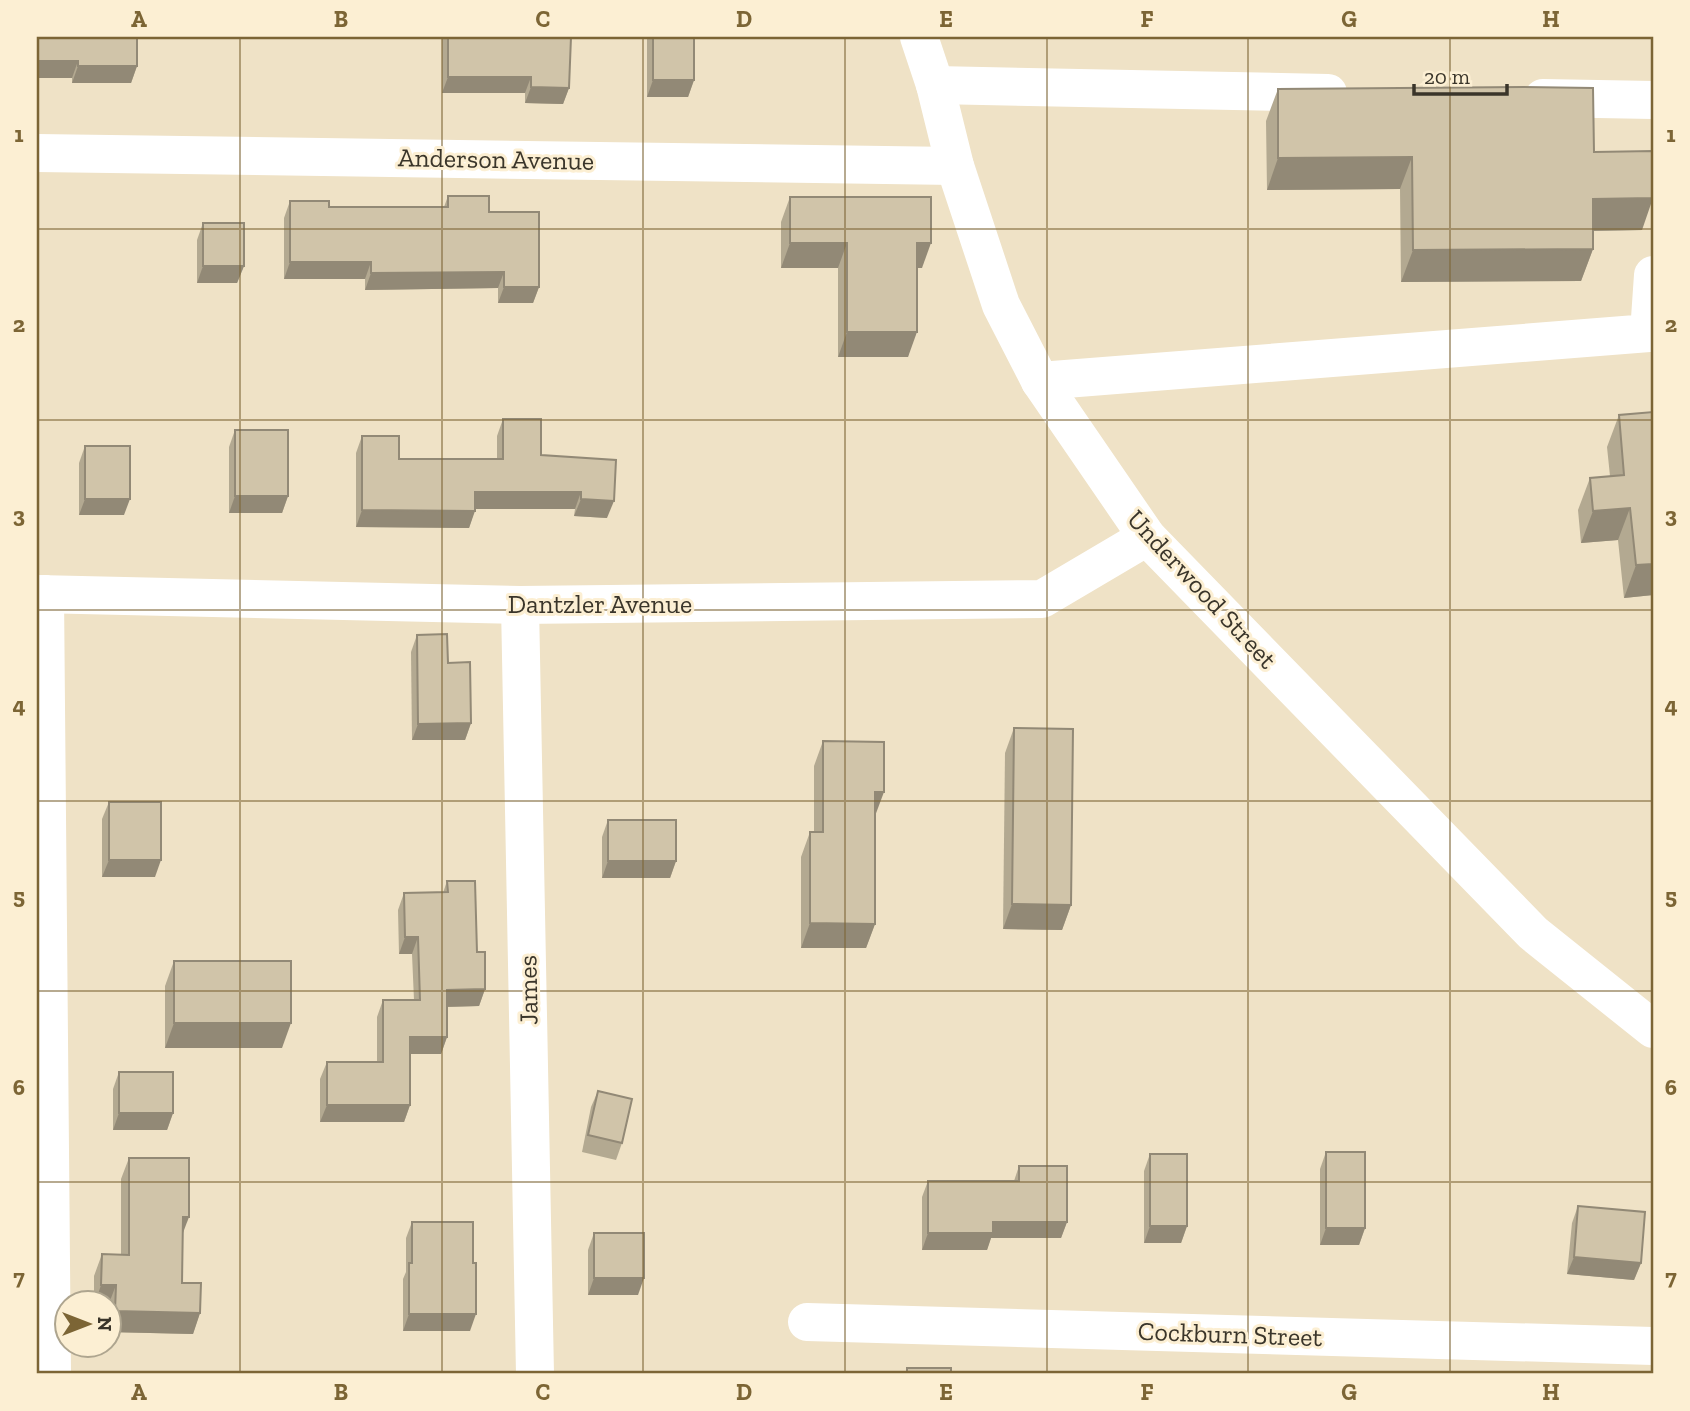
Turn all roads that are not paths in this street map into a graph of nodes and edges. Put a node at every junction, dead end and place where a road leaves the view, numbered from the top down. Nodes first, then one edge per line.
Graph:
1 (919, 37) edge
2 (935, 85) junction
3 (1363, 94) edge
4 (1515, 97) edge
5 (1653, 100) edge
6 (37, 153) edge
7 (955, 166) junction
8 (1653, 275) edge
9 (1040, 381) junction
10 (1147, 537) junction
11 (41, 594) edge
12 (520, 605) junction
13 (1653, 1029) edge
14 (807, 1322) dead end
15 (1653, 1346) edge
16 (52, 1374) edge
17 (535, 1374) edge

1 - 2 street, Underwood Street
2 - 3 street
2 - 7 street, Underwood Street
4 - 5 street
6 - 7 street, Anderson Avenue
7 - 9 street, Underwood Street
8 - 9 street
9 - 10 street, Underwood Street
10 - 12 street, Dantzler Avenue
10 - 13 street, Underwood Street
11 - 12 street, Dantzler Avenue
11 - 16 street
12 - 17 street, James
14 - 15 street, Cockburn Street

